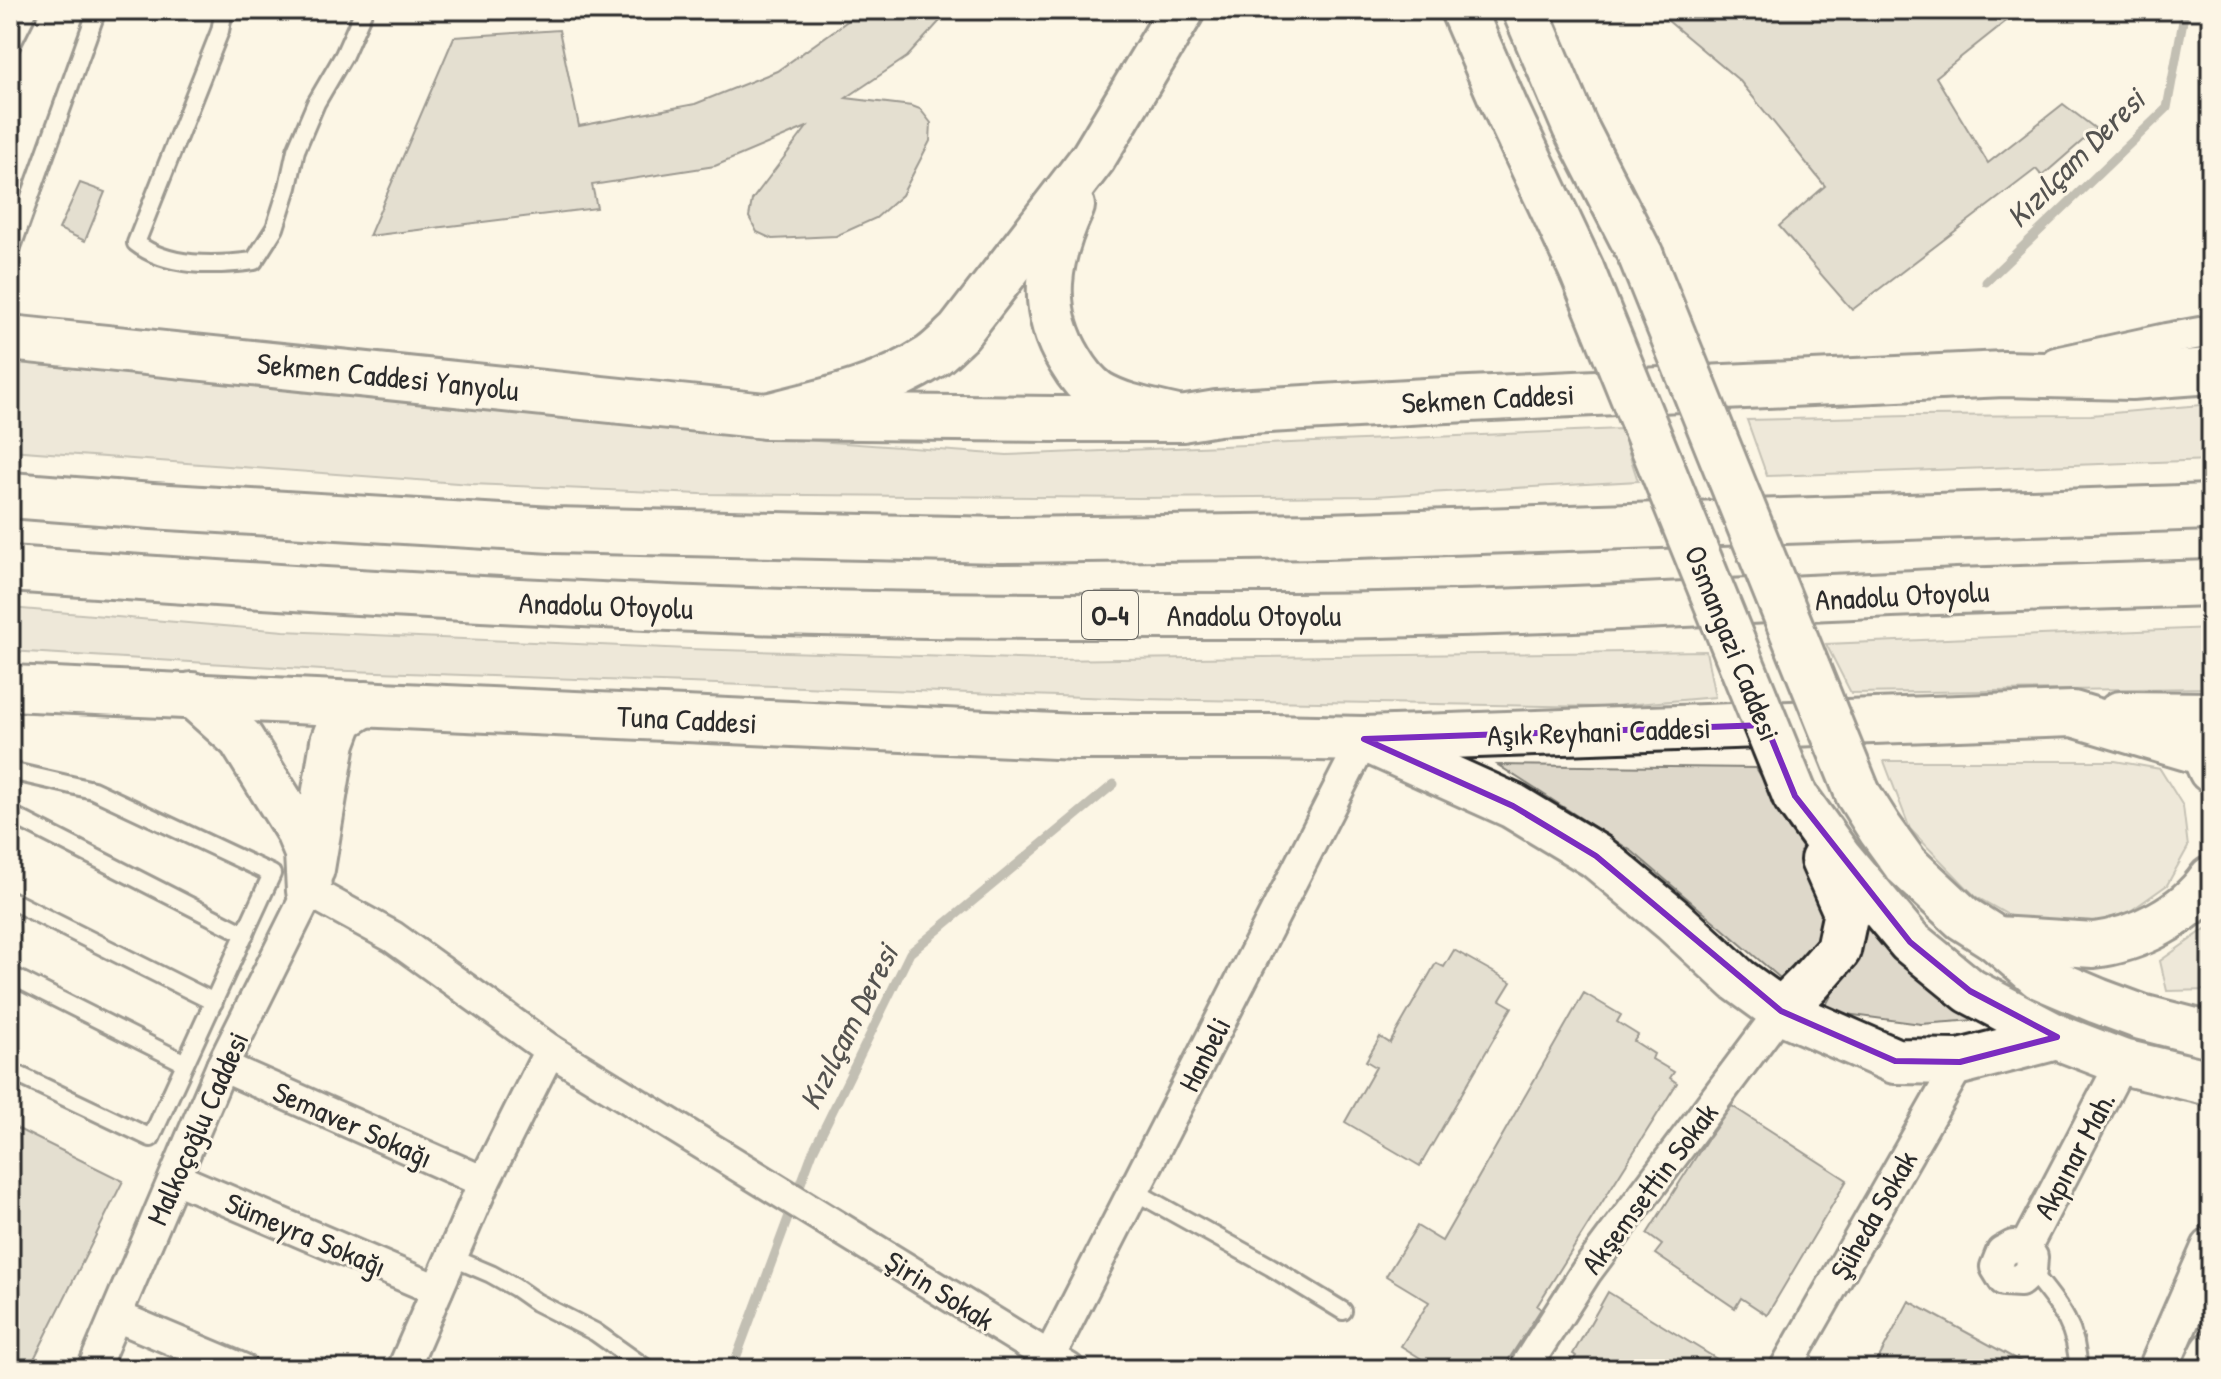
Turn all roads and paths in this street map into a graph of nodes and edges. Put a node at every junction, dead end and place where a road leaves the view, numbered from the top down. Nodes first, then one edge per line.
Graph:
1 (29, 10) edge
2 (97, 10) edge
3 (224, 10) edge
4 (364, 10) edge
5 (1182, 10) edge
6 (1463, 10) edge
7 (1525, 10) edge
8 (10, 48) edge
9 (1093, 158) junction
10 (12, 247) dead end
11 (2211, 331) edge
12 (10, 338) edge
13 (2211, 371) edge
14 (2004, 374) junction
15 (766, 416) junction
16 (1181, 419) junction
17 (10, 495) edge
18 (2211, 507) edge
19 (10, 569) edge
20 (2211, 583) edge
21 (10, 688) edge
22 (192, 695) junction
23 (365, 704) junction
24 (1364, 739) junction
25 (2209, 748) edge
26 (10, 771) edge
27 (1795, 796) junction
28 (10, 814) edge
29 (2211, 879) edge
30 (309, 891) junction
31 (10, 900) edge
32 (245, 934) junction
33 (1996, 939) junction
34 (10, 975) edge
35 (214, 1002) junction
36 (1781, 1011) junction
37 (2211, 1035) edge
38 (2057, 1037) junction
39 (550, 1050) junction
40 (1960, 1062) junction
41 (2122, 1062) junction
42 (185, 1063) junction
43 (222, 1066) junction
44 (10, 1071) edge
45 (2211, 1083) edge
46 (175, 1178) junction
47 (484, 1182) junction
48 (1134, 1191) junction
49 (2211, 1248) edge
50 (451, 1257) junction
51 (2028, 1260) joint
52 (437, 1290) junction
53 (1343, 1311) dead end
54 (116, 1316) junction
55 (2211, 1351) edge
56 (1054, 1365) edge
57 (93, 1369) edge
58 (242, 1369) edge
59 (403, 1369) edge
60 (647, 1369) edge
61 (1524, 1369) edge
62 (1785, 1369) edge
63 (2078, 1369) edge
64 (2158, 1369) edge
65 (2202, 1369) edge

1 - 8 lane
2 - 10 lane
3 - 4 lane
5 - 9 main road
6 - 27 main road, Osmangazi Caddesi, bridge
7 - 33 main road, Osmangazi Caddesi, bridge
9 - 15 main road
9 - 16 main road
11 - 14 street
12 - 15 main road, Sekmen Caddesi Yanyolu
13 - 14 main road, Sekmen Caddesi
14 - 16 main road, Sekmen Caddesi
15 - 16 main road, Sekmen Caddesi
17 - 18 main road
19 - 20 main road, Anadolu Otoyolu / O-4
21 - 22 main road, Tuna Caddesi
22 - 23 main road, Tuna Caddesi
22 - 30 main road
23 - 24 main road, Tuna Caddesi
23 - 30 main road
24 - 25 main road, Aşık Reyhani Caddesi
24 - 36 main road
24 - 48 street, Hanbeli
26 - 32 lane
27 - 36 main road
27 - 38 main road, Osmangazi Caddesi
28 - 32 lane
29 - 33 main road
30 - 39 street, Şirin Sokak
30 - 43 street, Malkoçoğlu Caddesi
31 - 35 lane
32 - 35 lane
33 - 37 main road, Osmangazi Caddesi
34 - 42 lane
35 - 42 lane
36 - 40 main road
36 - 61 street, Akşemsettin Sokak
38 - 40 main road
38 - 41 main road, Osmangazi Caddesi
39 - 47 street
39 - 56 street, Şirin Sokak
40 - 62 street, Şüheda Sokak
41 - 45 main road, Osmangazi Caddesi
41 - 51 street, Akpınar Mah.
42 - 44 lane
43 - 46 street, Malkoçoğlu Caddesi
43 - 47 street, Semaver Sokağı
46 - 52 street, Sümeyra Sokağı
46 - 54 street, Malkoçoğlu Caddesi
47 - 50 street
48 - 53 lane
48 - 56 street, Hanbeli
49 - 64 street
50 - 52 street
50 - 60 lane
51 - 63 lane
52 - 59 street
54 - 57 street, Malkoçoğlu Caddesi
54 - 58 street
55 - 65 street

